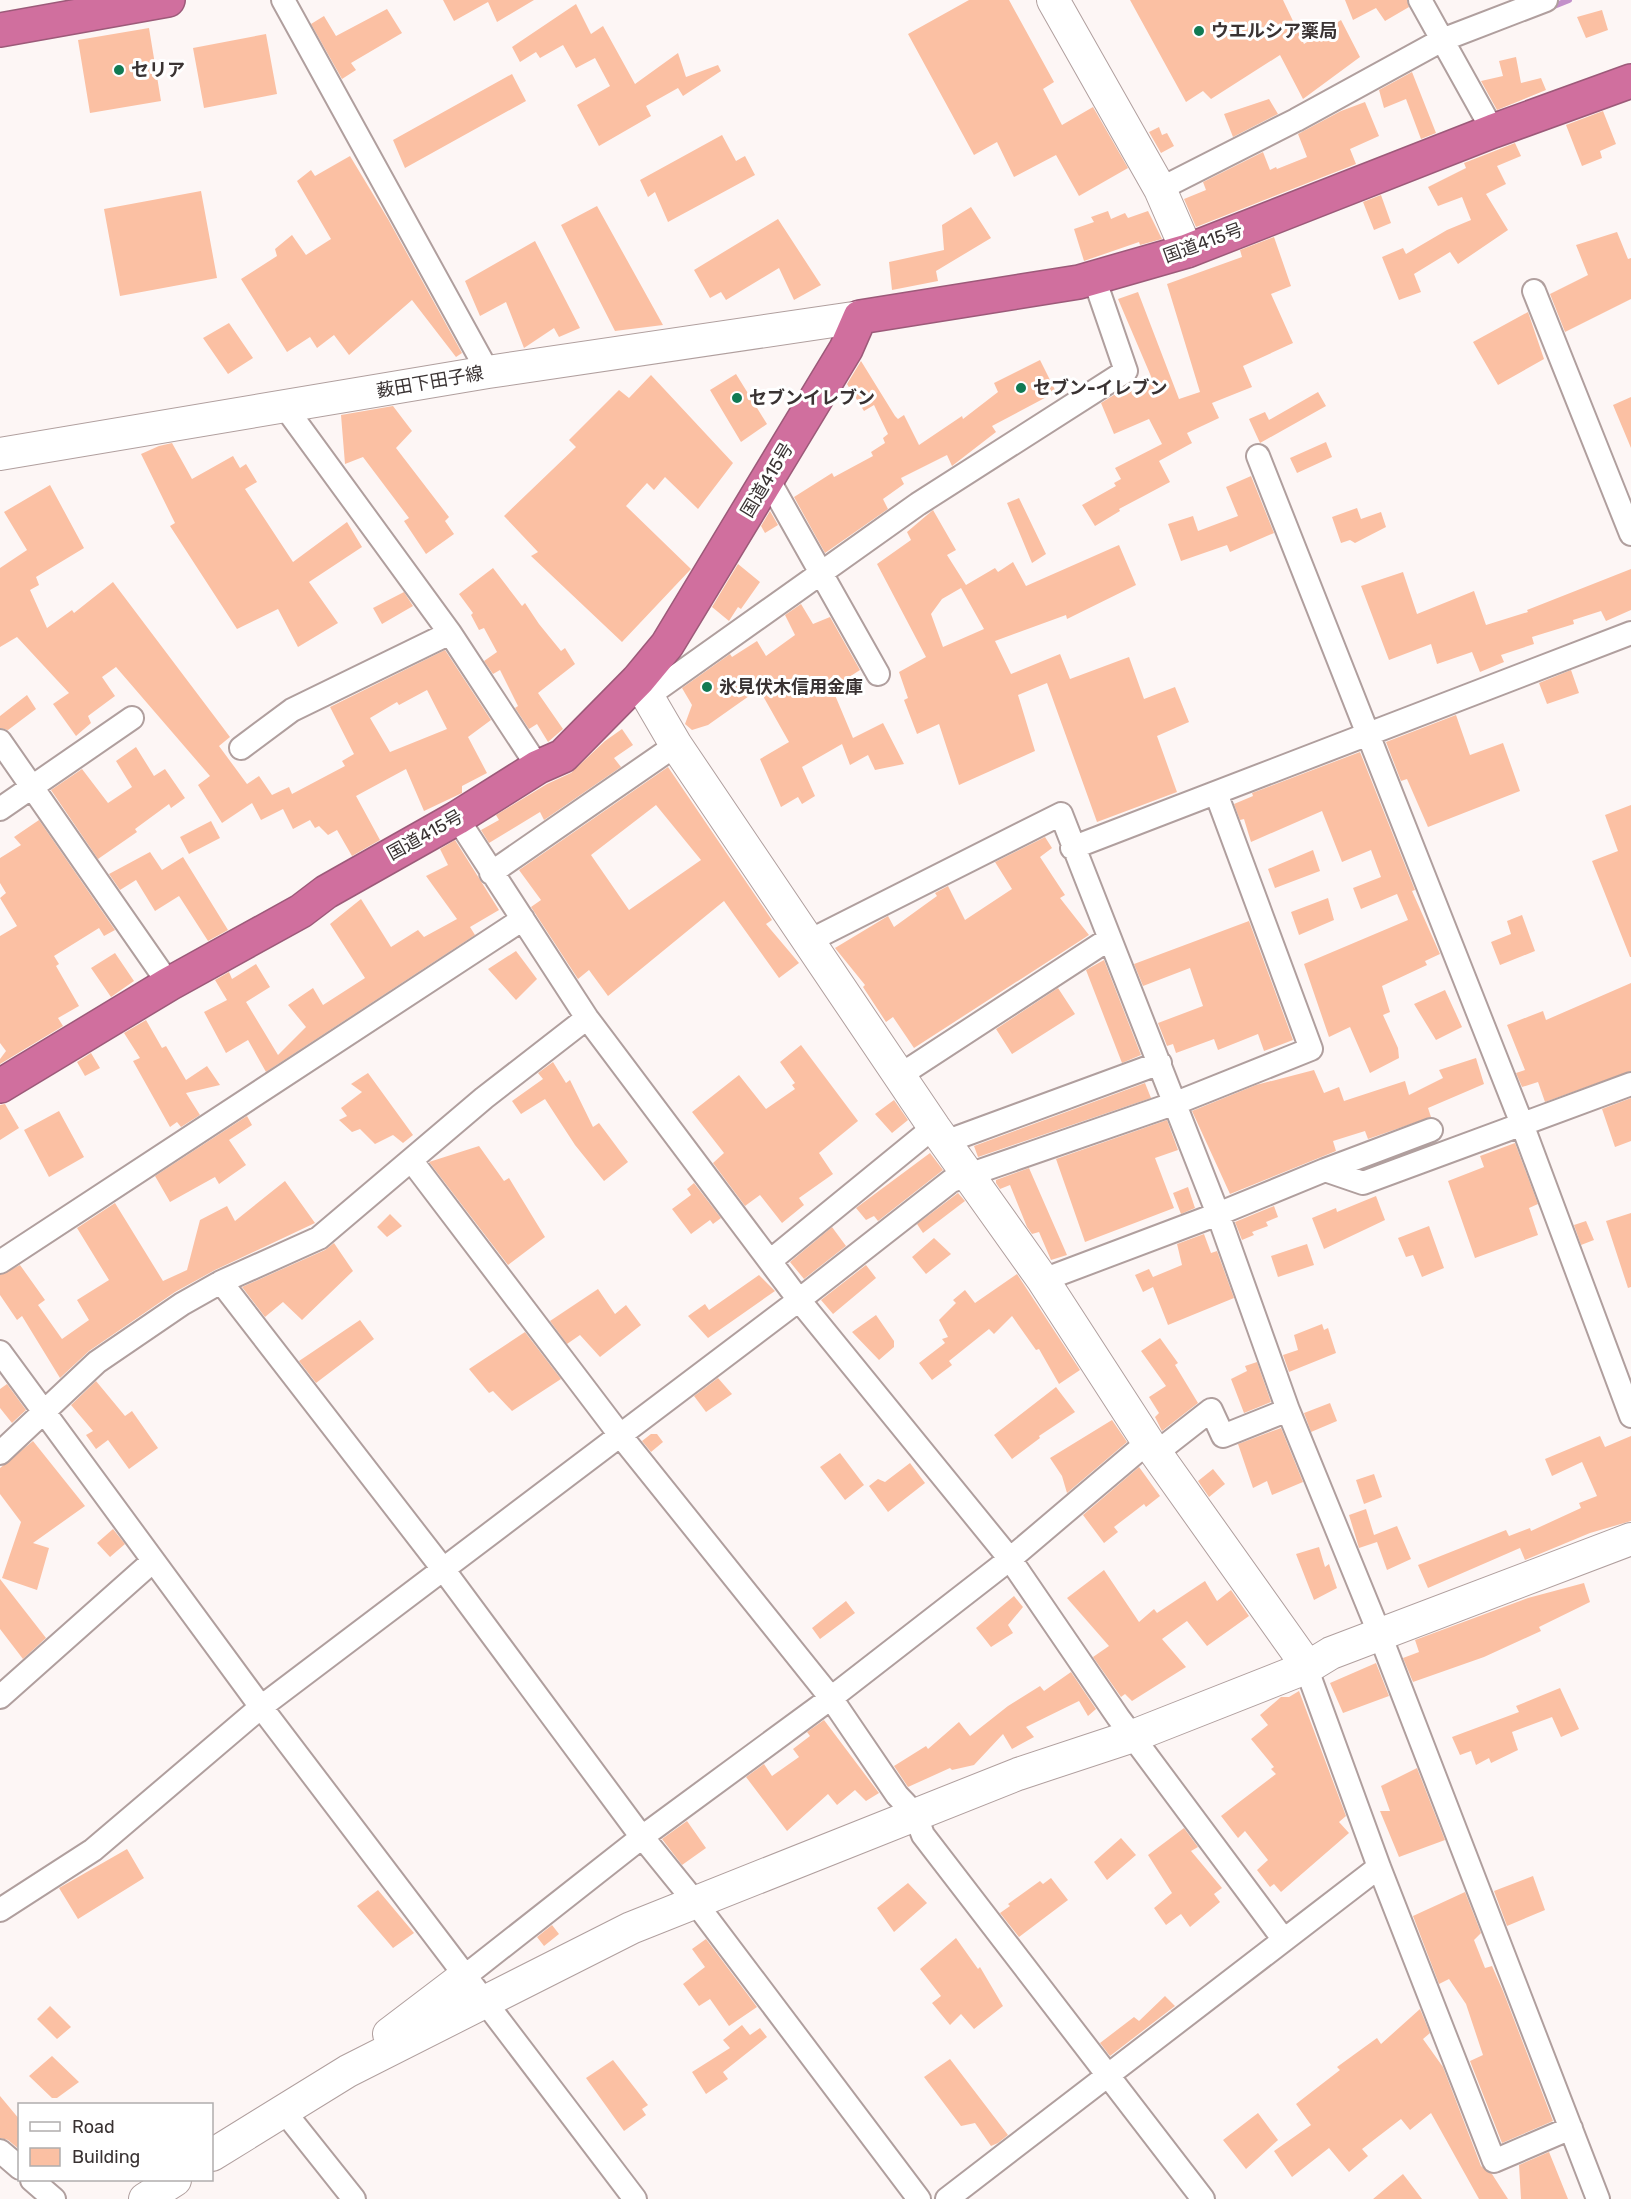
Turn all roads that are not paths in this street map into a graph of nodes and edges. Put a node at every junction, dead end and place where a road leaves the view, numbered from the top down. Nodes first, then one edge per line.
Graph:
1 (168, 0) edge
2 (283, 0) edge
3 (1053, 0) edge
4 (1420, 0) edge
5 (1546, 0) edge
6 (0, 30) edge
7 (1442, 40) junction
8 (1631, 81) edge
9 (1492, 131) junction
10 (1160, 189) junction
11 (1187, 251) junction
12 (1094, 278) junction
13 (1534, 291) dead end
14 (860, 317) junction
15 (488, 372) junction
16 (285, 407) junction
17 (0, 453) edge
18 (1258, 456) dead end
19 (768, 479) junction
20 (1631, 534) edge
21 (822, 572) junction
22 (450, 633) junction
23 (1631, 633) edge
24 (878, 674) dead end
25 (643, 688) junction
26 (132, 718) dead end
27 (1369, 732) junction
28 (0, 741) edge
29 (675, 745) junction
30 (241, 748) dead end
31 (538, 767) junction
32 (31, 785) junction
33 (1216, 793) junction
34 (0, 808) edge
35 (457, 818) junction
36 (1072, 848) junction
37 (491, 873) junction
38 (523, 919) junction
39 (1109, 939) junction
40 (809, 940) junction
41 (169, 984) junction
42 (587, 1018) junction
43 (1160, 1064) junction
44 (899, 1076) junction
45 (2, 1079) edge
46 (1631, 1084) edge
47 (1176, 1103) junction
48 (1522, 1124) junction
49 (1431, 1130) dead end
50 (939, 1135) junction
51 (411, 1160) junction
52 (1325, 1170) junction
53 (969, 1176) junction
54 (1218, 1214) junction
55 (770, 1261) junction
56 (0, 1262) edge
57 (1043, 1280) junction
58 (221, 1282) junction
59 (799, 1300) junction
60 (1, 1355) edge
61 (1288, 1410) junction
62 (43, 1411) junction
63 (1631, 1416) edge
64 (620, 1435) junction
65 (1152, 1448) junction
66 (0, 1453) edge
67 (1631, 1539) edge
68 (1010, 1558) junction
69 (153, 1561) junction
70 (443, 1569) junction
71 (1380, 1635) junction
72 (1308, 1667) junction
73 (0, 1697) edge
74 (831, 1698) junction
75 (261, 1707) junction
76 (1133, 1736) junction
77 (915, 1814) junction
78 (642, 1837) junction
79 (1379, 1867) junction
80 (695, 1902) junction
81 (0, 1910) edge
82 (1284, 1940) junction
83 (464, 1977) junction
84 (484, 2002) junction
85 (1108, 2075) junction
86 (319, 2088) junction
87 (284, 2110) junction
88 (1571, 2128) junction
89 (0, 2151) edge
90 (213, 2155) edge
91 (18, 2166) edge
92 (33, 2181) edge
93 (172, 2181) edge
94 (54, 2199) edge
95 (145, 2199) edge
96 (354, 2199) edge
97 (635, 2199) edge
98 (919, 2199) edge
99 (947, 2199) edge
100 (1203, 2199) edge
101 (1598, 2199) edge

1 - 6 highway
2 - 15 street
3 - 10 street
4 - 7 street
5 - 7 street
7 - 9 street
7 - 10 street
8 - 9 highway, 国道415号
9 - 11 highway, 国道415号
10 - 11 street
11 - 12 highway, 国道415号
12 - 14 highway, 国道415号
12 - 21 street
13 - 20 street
14 - 15 street, 薮田下田子線
14 - 19 highway, 国道415号
15 - 16 street, 薮田下田子線
16 - 17 street, 薮田下田子線
16 - 22 street
18 - 27 street
19 - 21 street
19 - 25 highway, 国道415号
21 - 24 street
21 - 25 street
22 - 30 street
22 - 31 street
23 - 27 street
25 - 29 street
25 - 31 highway, 国道415号
26 - 32 street
27 - 33 street
27 - 48 street
28 - 32 street
29 - 37 street
29 - 40 street
31 - 35 highway, 国道415号
32 - 34 street
32 - 41 street
33 - 36 street
33 - 47 street
35 - 37 street
35 - 41 highway, 国道415号
36 - 39 street
36 - 40 street
37 - 38 street
38 - 42 street
38 - 56 street
39 - 43 street
39 - 44 street
40 - 44 street
41 - 45 highway, 国道415号
42 - 51 street
42 - 55 street
43 - 47 street
43 - 50 street
44 - 50 street
46 - 48 street
47 - 53 street
47 - 54 street
48 - 52 street
48 - 63 street
49 - 52 street
50 - 53 street
50 - 55 street
51 - 58 street
51 - 64 street
52 - 54 street
53 - 57 street
53 - 59 street
54 - 57 street
54 - 61 street
55 - 59 street
57 - 65 street
58 - 62 street
58 - 70 street
59 - 64 street
59 - 68 street
60 - 62 street
61 - 65 street
61 - 71 street
62 - 66 street
62 - 69 street
64 - 70 street
64 - 74 street
65 - 68 street
65 - 72 street
67 - 71 street
68 - 74 street
68 - 76 street
69 - 73 street
69 - 75 street
70 - 75 street
70 - 78 street
71 - 72 street
71 - 88 street
72 - 76 street
72 - 79 street
74 - 77 street
74 - 78 street
75 - 81 street
75 - 83 street
76 - 77 street
76 - 82 street
77 - 80 street
77 - 85 street
78 - 80 street
78 - 83 street
79 - 82 street
79 - 88 street
80 - 84 street
80 - 98 street
82 - 85 street
83 - 84 street
83 - 86 street
84 - 86 street
84 - 97 street
85 - 99 street
85 - 100 street
86 - 87 street
87 - 90 street
87 - 96 street
88 - 101 street
89 - 91 street
92 - 94 street
93 - 95 street

